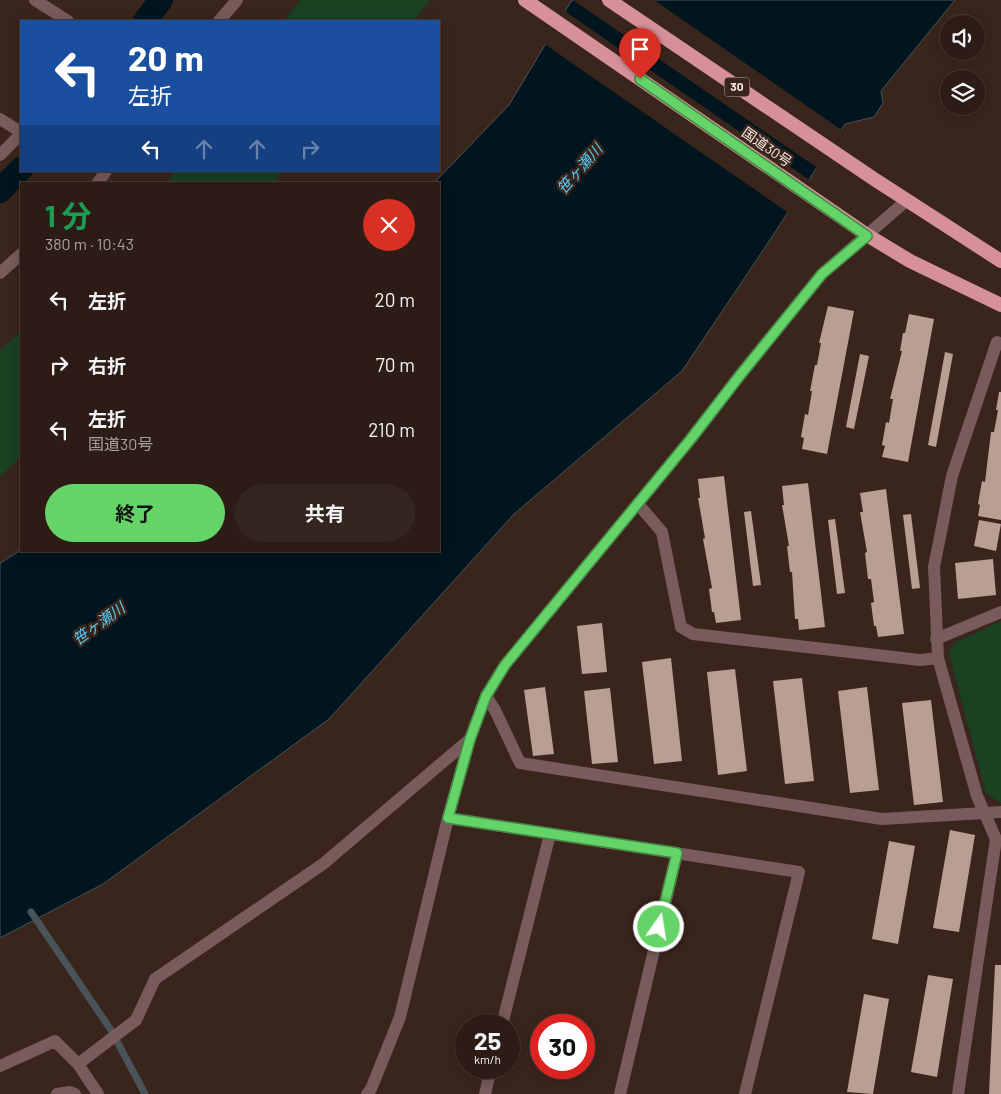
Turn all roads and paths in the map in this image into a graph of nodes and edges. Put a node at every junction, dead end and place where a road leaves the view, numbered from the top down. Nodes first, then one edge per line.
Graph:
1 (35, 0) edge
2 (237, 0) edge
3 (525, 0) edge
4 (609, 0) edge
5 (66, 20) edge
6 (220, 20) edge
7 (0, 119) edge
8 (20, 132) edge
9 (20, 134) edge
10 (0, 155) edge
11 (906, 201) junction
12 (867, 236) junction
13 (20, 255) edge
14 (1001, 261) edge
15 (0, 274) edge
16 (1001, 305) edge
17 (1001, 344) edge
18 (638, 504) junction
19 (1001, 612) edge
20 (936, 639) junction
21 (938, 658) junction
22 (486, 696) junction
23 (470, 739) junction
24 (1001, 812) edge
25 (984, 814) junction
26 (448, 818) junction
27 (550, 834) junction
28 (677, 853) junction
29 (505, 1014) edge
30 (78, 1064) junction
31 (0, 1066) edge
32 (488, 1079) edge
33 (57, 1094) edge
34 (75, 1094) edge
35 (98, 1094) edge
36 (366, 1094) edge
37 (484, 1094) edge
38 (620, 1094) edge
39 (744, 1094) edge
40 (958, 1094) edge

1 - 5 street
2 - 6 street
3 - 12 highway, 国道30号
4 - 11 highway, 30
7 - 8 street
9 - 10 street
11 - 12 street
11 - 14 highway, 30
12 - 16 highway, 国道30号
12 - 18 street
13 - 15 street
17 - 20 street
18 - 21 street
18 - 22 street
19 - 20 street
20 - 21 street
21 - 25 street
22 - 23 street
22 - 25 street
23 - 26 street
23 - 30 street
24 - 25 street
25 - 40 street
26 - 27 street
26 - 36 street
27 - 28 street
27 - 29 street
28 - 38 street
28 - 39 street
30 - 31 street
30 - 35 street
32 - 37 street
33 - 34 street

